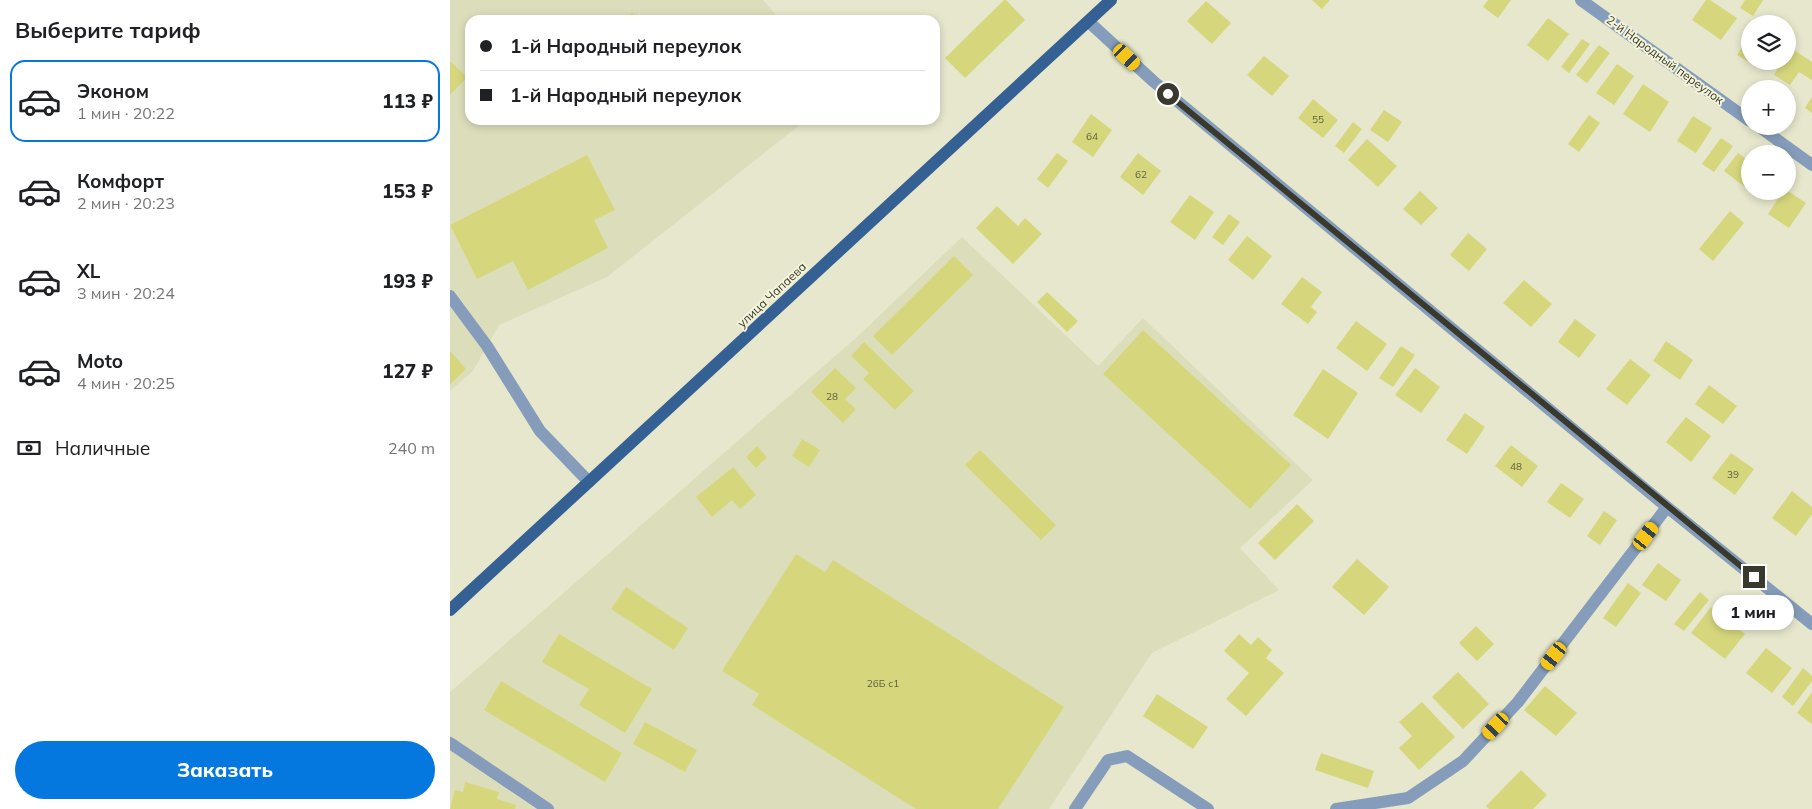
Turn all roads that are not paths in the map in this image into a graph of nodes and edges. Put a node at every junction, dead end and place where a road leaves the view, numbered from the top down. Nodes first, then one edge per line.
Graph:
1 (1111, 0) edge
2 (1581, 0) edge
3 (1089, 22) junction
4 (1741, 115) edge
5 (1770, 135) edge
6 (1812, 165) edge
7 (450, 296) edge
8 (589, 482) junction
9 (1667, 507) junction
10 (450, 610) edge
11 (1812, 624) edge
12 (450, 743) edge
13 (548, 809) edge
14 (1075, 809) edge
15 (1208, 809) edge
16 (1336, 809) edge

1 - 3 main road, улица Чапаева
2 - 4 street, 2-й Народный переулок
3 - 8 main road, улица Чапаева
3 - 9 street
5 - 6 street
7 - 8 street
8 - 10 main road, улица Чапаева
9 - 11 street
9 - 16 street
12 - 13 street
14 - 15 street

